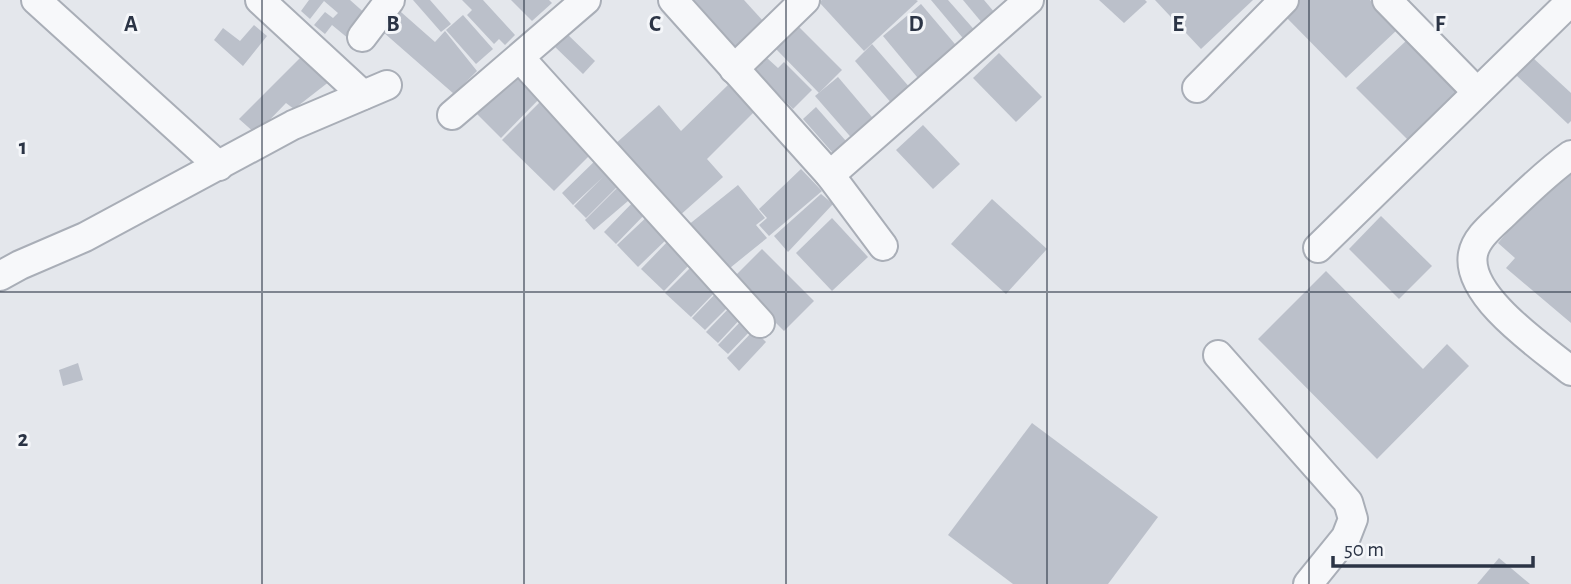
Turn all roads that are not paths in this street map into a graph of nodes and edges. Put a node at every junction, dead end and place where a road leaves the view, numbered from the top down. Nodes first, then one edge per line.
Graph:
1 (36, 0) edge
2 (260, 0) edge
3 (390, 0) edge
4 (586, 0) edge
5 (673, 0) edge
6 (805, 0) edge
7 (1029, 0) edge
8 (1284, 0) edge
9 (1387, 0) edge
10 (1571, 1) edge
11 (362, 37) dead end
12 (520, 58) junction
13 (734, 69) junction
14 (1197, 88) dead end
15 (1476, 92) junction
16 (452, 115) dead end
17 (1571, 155) edge
18 (219, 166) junction
19 (830, 175) junction
20 (883, 246) dead end
21 (1318, 248) dead end
22 (0, 276) edge
23 (760, 323) dead end
24 (1217, 355) dead end
25 (1571, 371) edge
26 (1308, 584) edge

1 - 18 street
2 - 18 street
3 - 11 street
4 - 12 street
5 - 13 street
6 - 13 street
7 - 19 street
8 - 14 street
9 - 15 street
10 - 15 street
12 - 16 street
12 - 23 street
13 - 19 street
15 - 21 street
17 - 25 street
18 - 22 street
19 - 20 street
24 - 26 street

